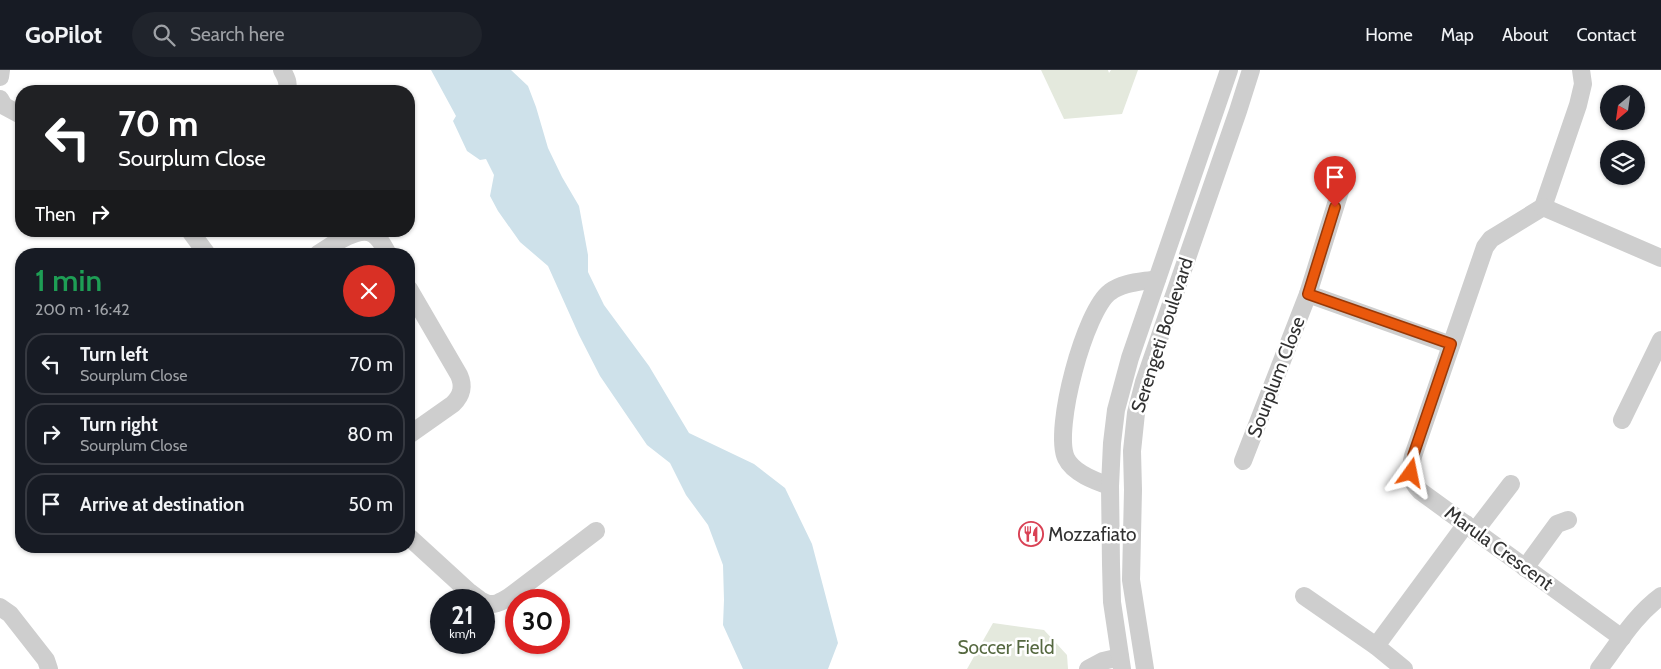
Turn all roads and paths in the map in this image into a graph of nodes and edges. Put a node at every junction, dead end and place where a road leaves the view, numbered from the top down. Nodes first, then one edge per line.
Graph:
1 (1, 70) edge
2 (282, 70) edge
3 (1229, 70) edge
4 (1251, 70) edge
5 (1581, 70) edge
6 (0, 77) edge
7 (287, 85) edge
8 (0, 99) edge
9 (15, 112) edge
10 (1346, 172) dead end
11 (1543, 207) junction
12 (194, 237) edge
13 (347, 237) edge
14 (376, 237) edge
15 (203, 248) edge
16 (328, 248) edge
17 (384, 248) edge
18 (1661, 258) edge
19 (1157, 279) junction
20 (1308, 294) junction
21 (415, 299) edge
22 (1661, 340) edge
23 (1451, 344) junction
24 (1622, 420) dead end
25 (415, 431) edge
26 (1243, 461) dead end
27 (1511, 484) dead end
28 (1110, 486) junction
29 (1568, 520) dead end
30 (1470, 528) junction
31 (596, 531) dead end
32 (415, 542) edge
33 (1525, 568) junction
34 (467, 589) edge
35 (1304, 596) dead end
36 (1661, 596) edge
37 (495, 604) edge
38 (0, 607) edge
39 (1622, 638) junction
40 (1376, 646) junction
41 (1121, 663) edge
42 (49, 669) edge
43 (1088, 669) edge
44 (1144, 669) edge
45 (1404, 669) edge
46 (1598, 669) edge

1 - 6 street
2 - 7 street
3 - 19 street, Serengeti Boulevard
4 - 44 street, Serengeti Boulevard
5 - 11 street
8 - 9 street
10 - 20 street, Sourplum Close
11 - 18 street
11 - 23 street, Marula Crescent
12 - 15 street
13 - 16 street
14 - 17 street
19 - 28 street, Serengeti Boulevard
19 - 28 street
20 - 23 street, Sourplum Close
20 - 26 street, Sourplum Close
21 - 25 street
22 - 24 street
23 - 30 street, Marula Crescent
27 - 30 street
28 - 41 street, Serengeti Boulevard
29 - 33 street
30 - 33 street, Marula Crescent
30 - 40 street
31 - 37 street
32 - 34 street
33 - 39 street, Marula Crescent
35 - 40 street
36 - 39 street
38 - 42 street
39 - 46 street
40 - 45 street
41 - 43 street

